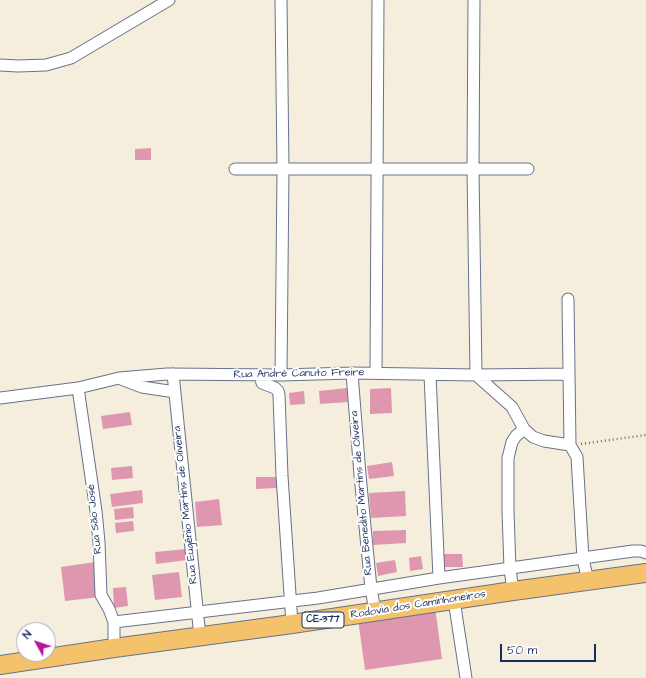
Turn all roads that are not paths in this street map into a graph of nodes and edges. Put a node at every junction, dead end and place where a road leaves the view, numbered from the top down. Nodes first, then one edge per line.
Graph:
1 (168, 0) edge
2 (281, 0) edge
3 (378, 0) edge
4 (474, 0) edge
5 (0, 65) edge
6 (235, 169) dead end
7 (283, 169) junction
8 (378, 169) junction
9 (473, 169) junction
10 (528, 169) dead end
11 (568, 299) dead end
12 (352, 373) junction
13 (376, 373) junction
14 (174, 374) junction
15 (569, 374) junction
16 (260, 375) junction
17 (281, 375) junction
18 (430, 375) junction
19 (476, 375) junction
20 (119, 378) junction
21 (78, 388) junction
22 (175, 392) junction
23 (0, 398) edge
24 (524, 429) junction
25 (570, 445) junction
26 (646, 553) edge
27 (583, 559) junction
28 (510, 568) junction
29 (646, 573) edge
30 (439, 578) junction
31 (588, 581) junction
32 (371, 588) junction
33 (513, 591) junction
34 (291, 600) junction
35 (454, 600) junction
36 (196, 612) junction
37 (375, 612) junction
38 (114, 622) junction
39 (292, 624) junction
40 (200, 636) junction
41 (114, 648) junction
42 (0, 665) edge
43 (466, 678) edge

1 - 5 street
2 - 7 street
3 - 8 street
4 - 9 street
6 - 7 street
7 - 8 street
7 - 17 street
8 - 9 street
8 - 13 street
9 - 10 street
9 - 19 street
11 - 15 street
12 - 13 street, Rua André Canuto Freire
12 - 17 street, Rua André Canuto Freire
12 - 32 street, Rua Benedito Martins de Oliveira
13 - 18 street, Rua André Canuto Freire
14 - 16 street, Rua André Canuto Freire
14 - 20 street, Rua André Canuto Freire
14 - 22 street, Rua Eugênio Martins de Oliveira
15 - 19 street, Rua André Canuto Freire
15 - 25 street
16 - 17 street, Rua André Canuto Freire
16 - 34 street
18 - 19 street, Rua André Canuto Freire
18 - 30 street
19 - 24 street
20 - 21 street, Rua André Canuto Freire
20 - 22 street
21 - 23 street, Rua André Canuto Freire
21 - 38 street, Rua São José
22 - 36 street, Rua Eugênio Martins de Oliveira
24 - 25 street
24 - 28 street
25 - 27 street
26 - 27 street
27 - 28 street
27 - 31 street
28 - 30 street
28 - 33 street
29 - 31 main road, Rodovia dos Caminhoneiros / CE-377
30 - 32 street
31 - 33 main road, Rodovia dos Caminhoneiros / CE-377
32 - 34 street
32 - 37 street, Rua Benedito Martins de Oliveira
33 - 35 main road, Rodovia dos Caminhoneiros / CE-377
34 - 36 street
34 - 39 street
35 - 37 main road, Rodovia dos Caminhoneiros / CE-377
35 - 43 street
36 - 38 street
36 - 40 street, Rua Eugênio Martins de Oliveira
37 - 39 main road, Rodovia dos Caminhoneiros / CE-377
38 - 41 street, Rua São José
39 - 40 main road, Rodovia dos Caminhoneiros / CE-377
40 - 41 main road, Rodovia dos Caminhoneiros / CE-377
41 - 42 main road, Rodovia dos Caminhoneiros / CE-377

